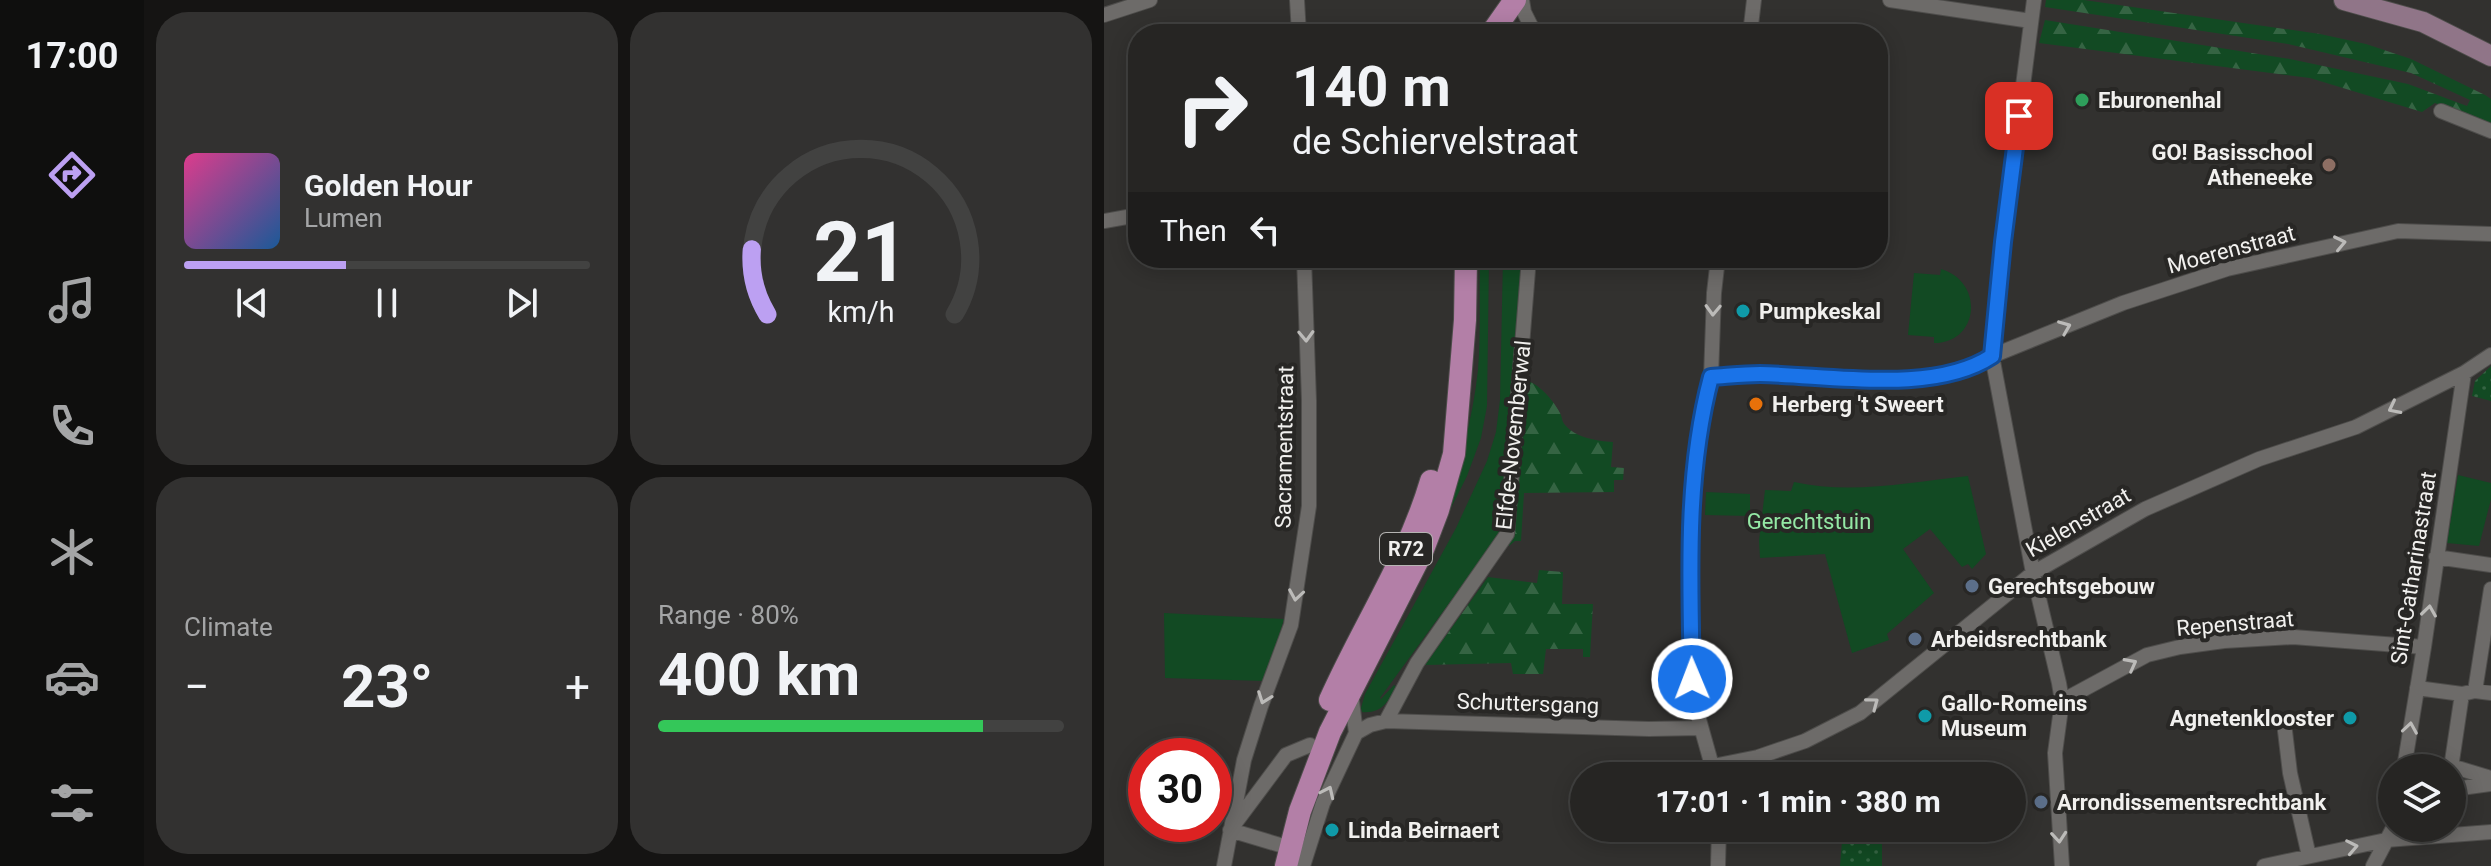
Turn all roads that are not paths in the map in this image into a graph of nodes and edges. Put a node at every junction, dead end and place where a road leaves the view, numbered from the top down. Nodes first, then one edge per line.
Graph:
1 (1150, 0) edge
2 (1297, 0) edge
3 (1515, 0) edge
4 (1522, 0) edge
5 (1754, 0) edge
6 (1890, 0) edge
7 (2034, 0) edge
8 (2344, 0) edge
9 (1104, 15) edge
10 (2031, 21) junction
11 (1298, 24) edge
12 (1498, 24) edge
13 (1530, 24) edge
14 (1751, 24) edge
15 (2491, 56) edge
16 (2441, 111) dead end
17 (2491, 131) edge
18 (1128, 217) edge
19 (1104, 221) edge
20 (2491, 234) edge
21 (1304, 268) edge
22 (1466, 268) edge
23 (1528, 268) edge
24 (1717, 268) edge
25 (2491, 355) edge
26 (1992, 356) junction
27 (2464, 373) junction
28 (1711, 377) junction
29 (1456, 413) junction
30 (2436, 557) junction
31 (2491, 565) edge
32 (2033, 573) junction
33 (2491, 589) edge
34 (2424, 647) junction
35 (2417, 688) junction
36 (1351, 691) junction
37 (2469, 693) junction
38 (2491, 693) edge
39 (2062, 701) junction
40 (1386, 721) junction
41 (1701, 728) junction
42 (2285, 731) dead end
43 (1356, 733) junction
44 (1310, 745) junction
45 (2406, 754) edge
46 (2454, 754) edge
47 (1711, 762) edge
48 (1742, 762) edge
49 (2466, 772) edge
50 (2491, 781) edge
51 (2466, 786) edge
52 (1232, 820) edge
53 (1232, 827) edge
54 (1232, 831) edge
55 (2466, 832) edge
56 (2491, 832) edge
57 (2378, 837) edge
58 (1228, 842) edge
59 (1719, 842) edge
60 (2385, 842) edge
61 (2309, 856) junction
62 (1286, 858) edge
63 (1224, 866) edge
64 (1718, 866) edge
65 (2062, 866) edge
66 (2264, 866) edge
67 (2373, 866) edge

1 - 9 street
2 - 11 street
3 - 12 main road
4 - 13 street
5 - 14 street
6 - 10 street
7 - 10 street
8 - 15 street
10 - 26 street
16 - 17 street
18 - 19 street
26 -> 20 street, Moerenstraat
21 -> 52 street, Sacramentstraat
22 - 29 main road, R72
23 - 40 street, Elfde-Novemberwal
24 -> 28 street
25 - 27 street, Kielenstraat
26 - 28 street, Moerenstraat
26 - 32 street
27 - 30 street, Sint-Catharinastraat
27 -> 32 street, Kielenstraat
28 - 41 street
29 - 36 main road, R72
29 - 44 main road, R72
30 - 31 street
34 -> 30 street, Sint-Catharinastraat
32 - 39 street
48 -> 32 street, Kielenstraat
33 - 37 street
34 - 35 street, Sint-Catharinastraat
39 -> 34 street, Repenstraat
35 - 37 street
45 -> 35 street, Sint-Catharinastraat
36 - 43 street
36 - 62 main road, R72
37 - 38 street
37 - 46 street
39 -> 65 street
40 - 41 street, Schuttersgang
40 - 43 street, Schuttersgang
41 - 47 street
42 - 61 street
62 -> 43 street
44 - 53 street
44 - 62 main road, R72
49 - 50 street
50 - 51 street
54 - 62 street
55 - 56 street
61 -> 57 street
58 - 63 street, Sacramentstraat
59 - 64 street
60 - 67 street
61 - 66 street

